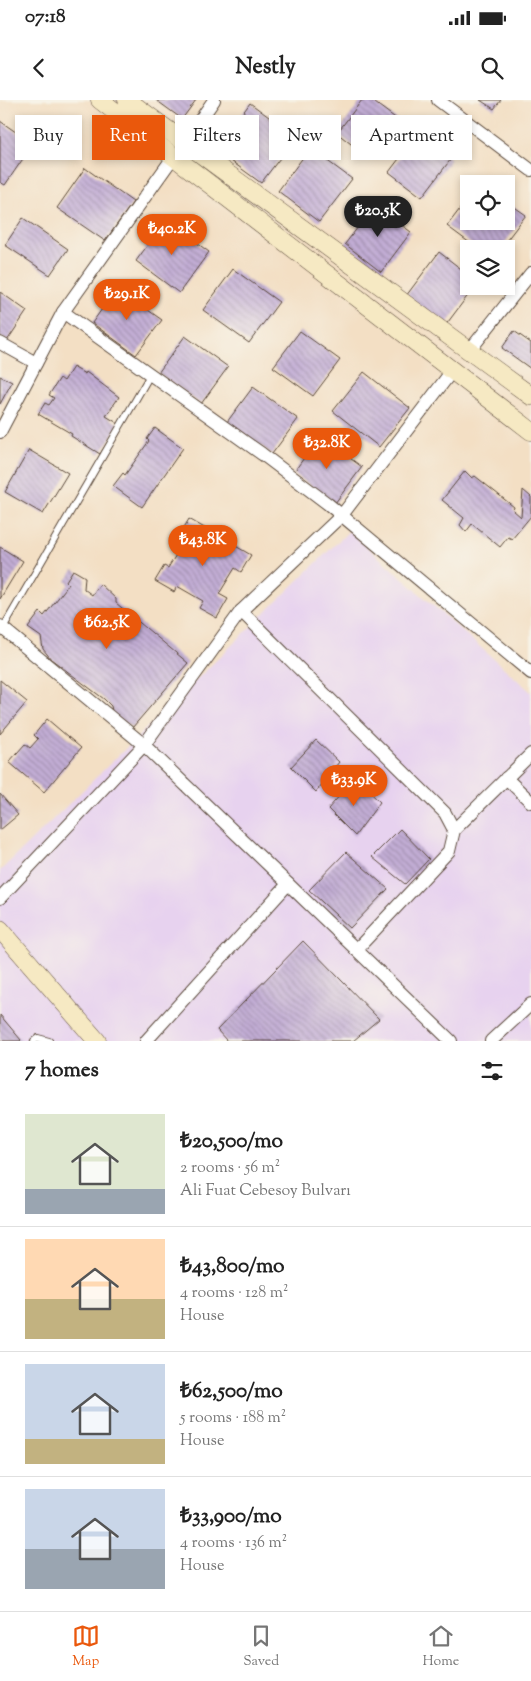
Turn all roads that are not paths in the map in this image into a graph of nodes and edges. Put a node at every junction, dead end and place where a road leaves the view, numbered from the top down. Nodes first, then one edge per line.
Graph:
1 (100, 100) edge
2 (127, 100) edge
3 (214, 100) edge
4 (438, 100) edge
5 (204, 115) edge
6 (175, 144) edge
7 (175, 146) edge
8 (175, 156) edge
9 (193, 160) edge
10 (196, 160) edge
11 (531, 170) edge
12 (531, 273) edge
13 (63, 312) junction
14 (0, 343) edge
15 (470, 350) junction
16 (36, 363) junction
17 (452, 371) junction
18 (150, 375) junction
19 (531, 396) edge
20 (531, 431) edge
21 (0, 432) edge
22 (342, 515) junction
23 (240, 611) junction
24 (1, 627) edge
25 (531, 673) edge
26 (144, 745) junction
27 (531, 754) edge
28 (506, 778) junction
29 (531, 802) edge
30 (454, 830) junction
31 (288, 884) junction
32 (0, 898) edge
33 (0, 929) edge
34 (356, 950) junction
35 (530, 1008) edge
36 (34, 1041) edge
37 (50, 1041) edge
38 (97, 1041) edge
39 (146, 1041) edge
40 (451, 1041) edge
41 (491, 1041) edge

1 - 7 street
2 - 6 street
3 - 5 street
4 - 11 street
8 - 13 street
9 - 17 street
10 - 15 street
12 - 15 street
13 - 16 street
13 - 18 street
14 - 16 street
15 - 19 street
16 - 21 street
17 - 20 street
17 - 22 street
18 - 22 street
18 - 24 lane
22 - 23 street
22 - 25 street
23 - 26 street
23 - 30 street
24 - 26 street
26 - 31 street
26 - 32 street
27 - 28 street
28 - 29 street
28 - 30 street
30 - 34 street
31 - 34 street
31 - 39 street
33 - 38 street
34 - 40 street
35 - 41 street
36 - 37 lane

